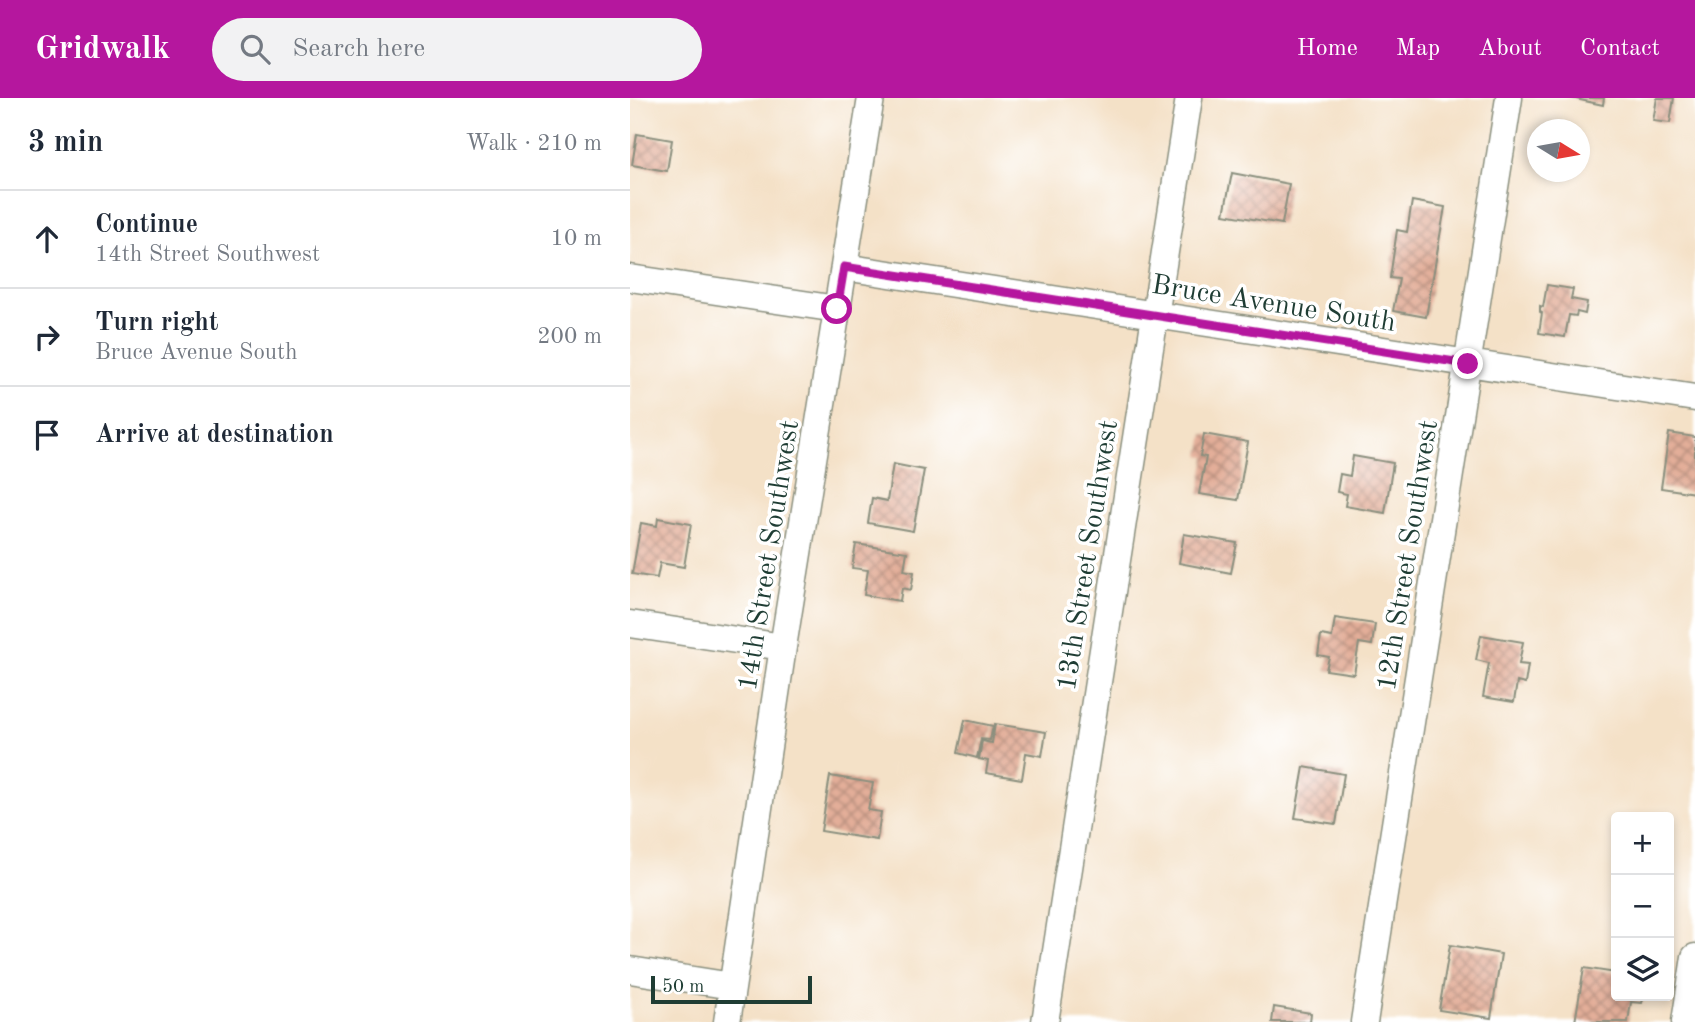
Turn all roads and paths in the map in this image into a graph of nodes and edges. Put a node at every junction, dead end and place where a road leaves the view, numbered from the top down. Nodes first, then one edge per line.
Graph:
1 (871, 98) edge
2 (1189, 98) edge
3 (1509, 98) edge
4 (844, 267) junction
5 (630, 278) edge
6 (837, 309) junction
7 (1155, 316) junction
8 (1468, 364) junction
9 (1695, 398) edge
10 (630, 624) edge
11 (783, 647) junction
12 (1695, 957) edge
13 (630, 970) edge
14 (732, 986) junction
15 (727, 1022) edge
16 (1045, 1022) edge
17 (1364, 1022) edge
18 (1685, 1022) edge

1 - 4 street, 14th Street Southwest
2 - 7 street, 13th Street Southwest
3 - 8 street, 12th Street Southwest
4 - 6 street, 14th Street Southwest
4 - 7 street, Bruce Avenue South
5 - 6 street
6 - 11 street, 14th Street Southwest
7 - 8 street, Bruce Avenue South
7 - 16 street, 13th Street Southwest
8 - 9 street, Bruce Avenue South
8 - 17 street, 12th Street Southwest
10 - 11 street
11 - 14 street, 14th Street Southwest
12 - 18 street
13 - 14 street
14 - 15 street, 14th Street Southwest

